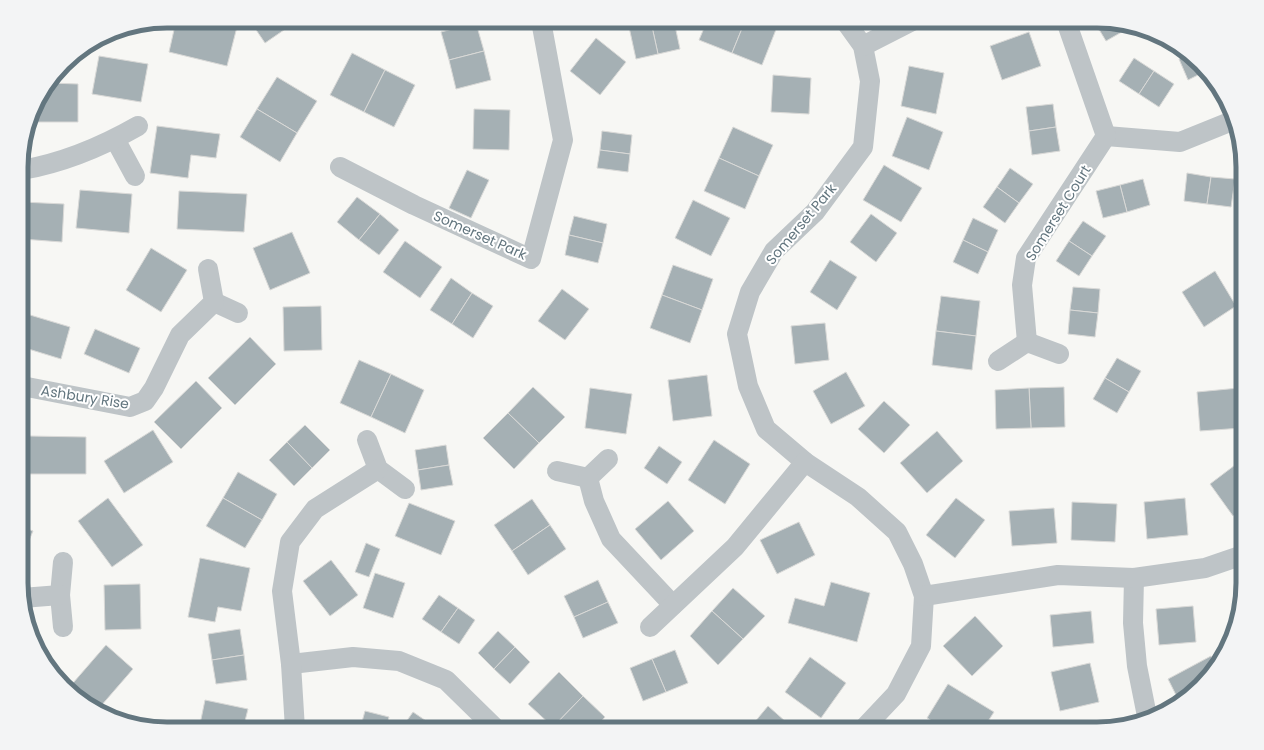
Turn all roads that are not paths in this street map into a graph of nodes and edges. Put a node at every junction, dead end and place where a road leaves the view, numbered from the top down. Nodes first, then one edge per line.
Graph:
1 (542, 28) edge
2 (850, 28) edge
3 (898, 28) edge
4 (1068, 28) edge
5 (863, 46) junction
6 (1228, 123) edge
7 (138, 126) dead end
8 (1106, 136) junction
9 (115, 139) junction
10 (340, 167) dead end
11 (28, 169) edge
12 (135, 176) dead end
13 (208, 269) dead end
14 (214, 302) junction
15 (238, 313) dead end
16 (1027, 342) junction
17 (1059, 354) dead end
18 (998, 361) dead end
19 (28, 387) edge
20 (367, 440) dead end
21 (608, 459) dead end
22 (805, 462) junction
23 (378, 469) junction
24 (557, 471) dead end
25 (588, 478) junction
26 (406, 489) dead end
27 (1236, 557) edge
28 (62, 562) dead end
29 (1134, 578) junction
30 (60, 595) junction
31 (924, 596) junction
32 (29, 597) edge
33 (673, 605) junction
34 (64, 626) dead end
35 (650, 627) dead end
36 (291, 664) junction
37 (1147, 712) edge
38 (295, 722) edge
39 (489, 722) edge
40 (869, 722) edge

1 - 10 street, Somerset Park
2 - 5 street, Somerset Park
3 - 5 street
4 - 8 street
5 - 22 street, Somerset Park
6 - 8 street
7 - 9 street
8 - 16 street, Somerset Court
9 - 11 street
9 - 12 street
13 - 14 street
14 - 15 street
14 - 19 street, Ashbury Rise
16 - 17 street
16 - 18 street
20 - 23 street
21 - 25 street
22 - 31 street, Somerset Park
22 - 33 street
23 - 26 street
23 - 36 street
24 - 25 street
25 - 33 street
27 - 29 street
28 - 30 street
29 - 31 street
29 - 37 street
30 - 32 street
30 - 34 street
31 - 40 street, Somerset Park
33 - 35 street
36 - 38 street
36 - 39 street

